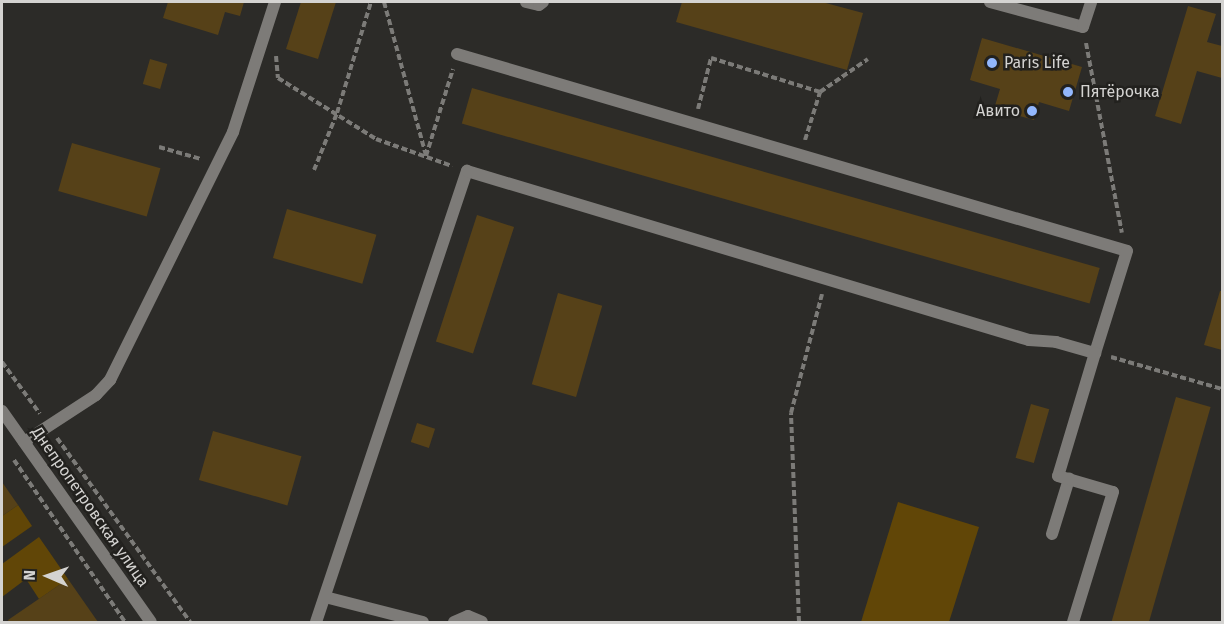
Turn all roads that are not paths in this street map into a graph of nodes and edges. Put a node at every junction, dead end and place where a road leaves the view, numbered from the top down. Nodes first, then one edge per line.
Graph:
1 (275, 2) edge
2 (526, 2) edge
3 (543, 2) edge
4 (990, 2) edge
5 (1091, 2) edge
6 (457, 54) road end
7 (1095, 353) junction
8 (2, 411) edge
9 (24, 442) junction
10 (1069, 479) junction
11 (1052, 534) dead end
12 (325, 597) junction
13 (380, 618) edge
14 (151, 622) edge
15 (316, 622) edge
16 (423, 622) edge
17 (454, 622) edge
18 (482, 622) edge
19 (1073, 622) edge

1 - 9 street
2 - 3 street
4 - 5 street
6 - 7 street
7 - 10 street
7 - 12 street
8 - 9 street, Днепропетровская улица
9 - 14 street, Днепропетровская улица
10 - 11 street
10 - 19 street
12 - 13 street
12 - 15 street
13 - 16 street
17 - 18 street

